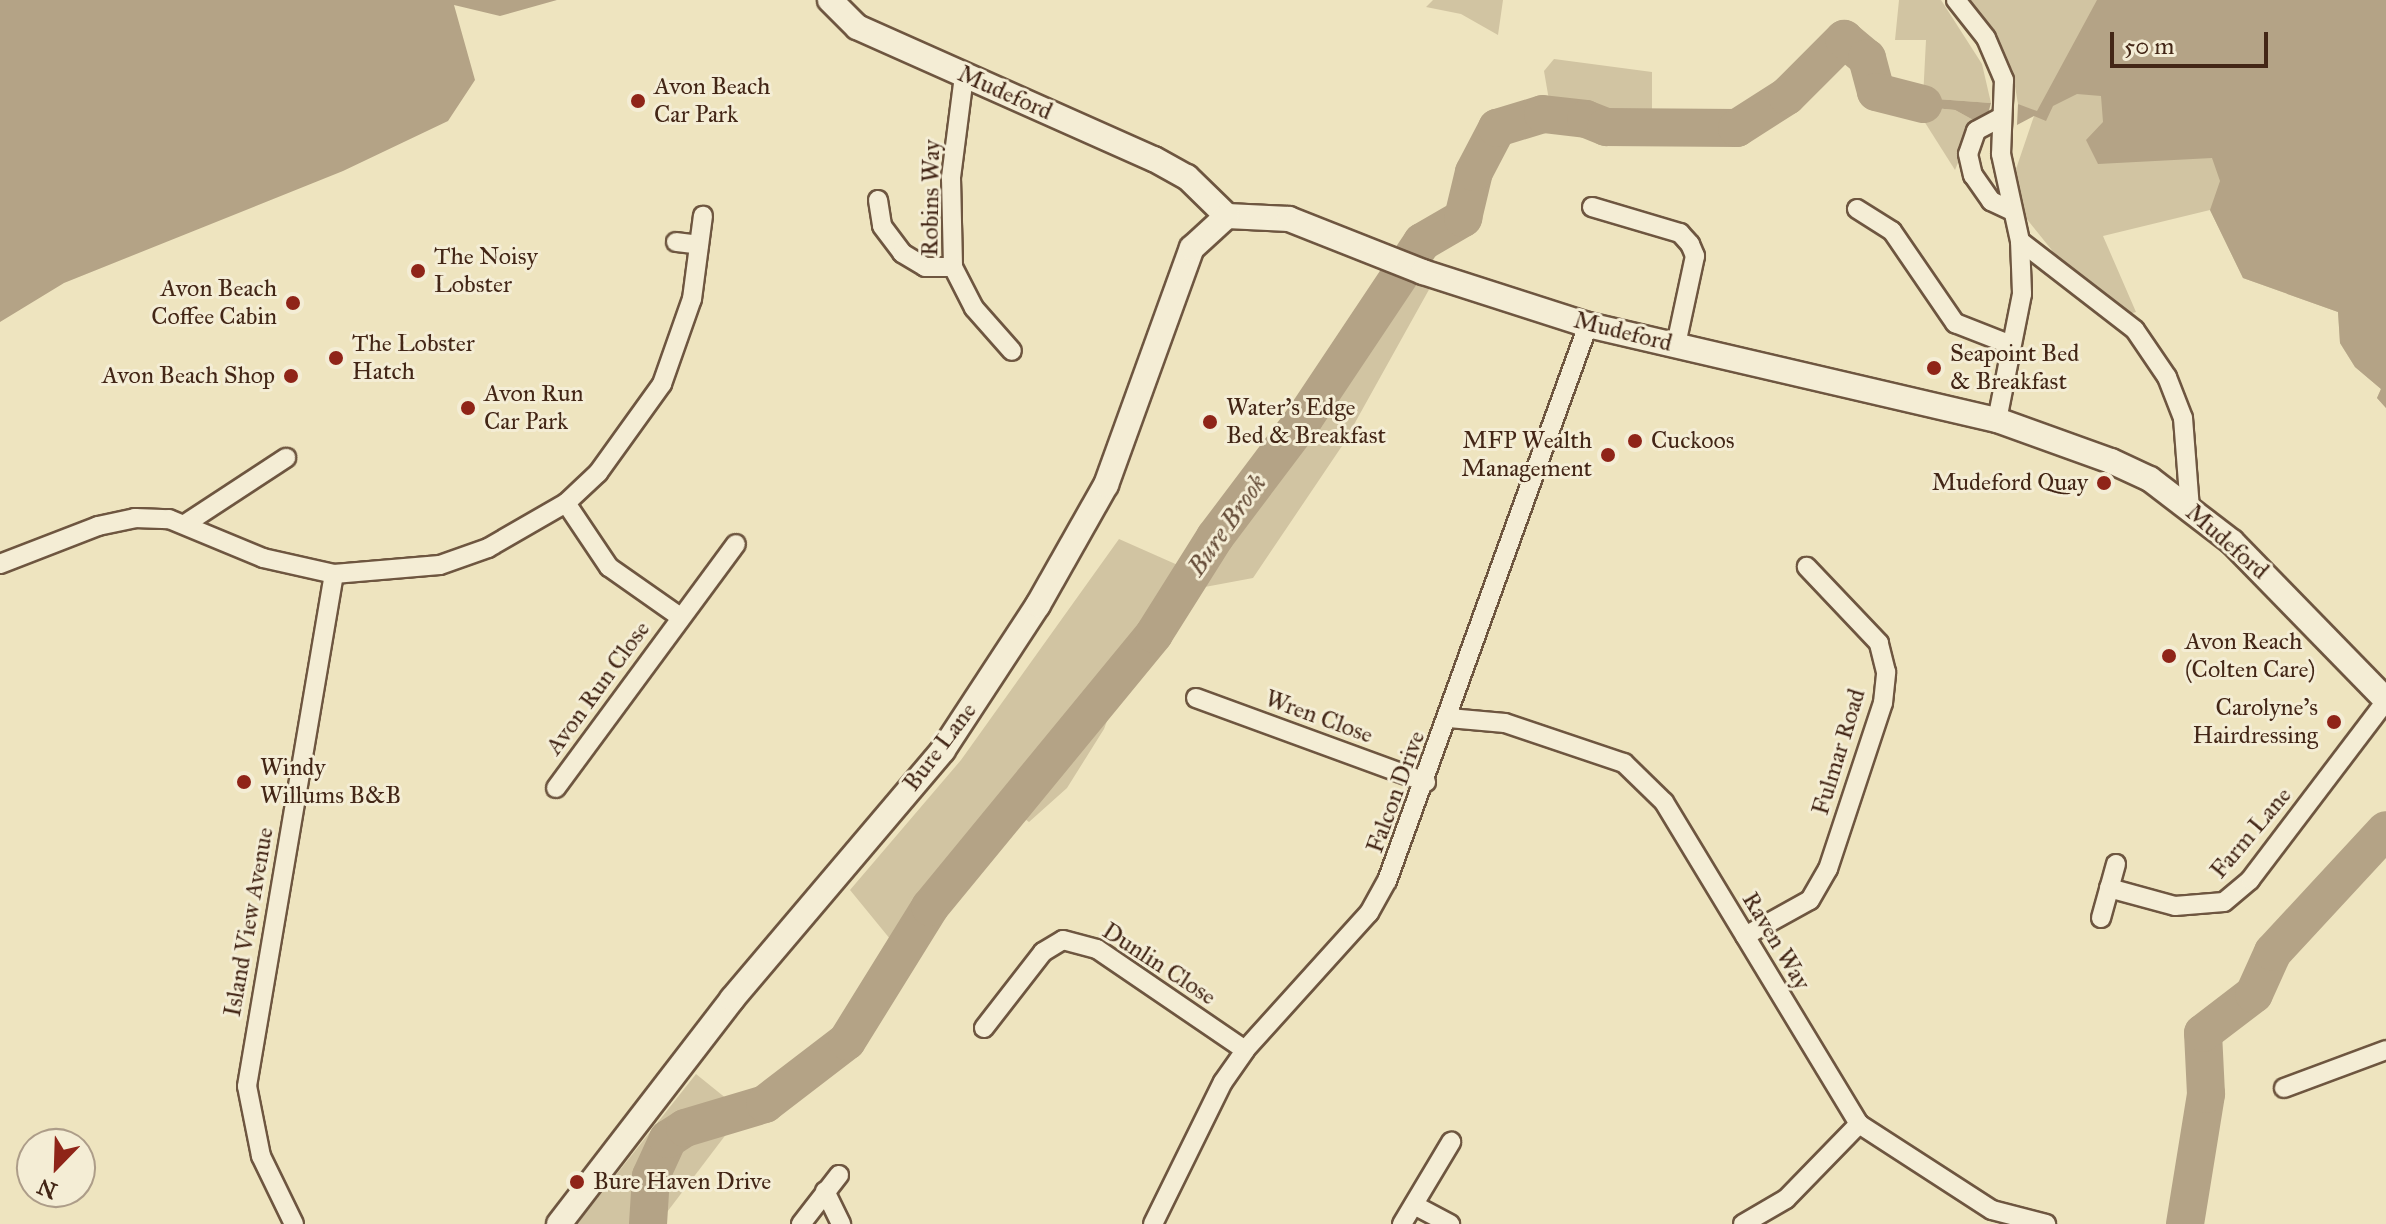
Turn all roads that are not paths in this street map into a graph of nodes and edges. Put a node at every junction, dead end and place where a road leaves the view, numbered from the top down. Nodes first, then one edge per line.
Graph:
1 (830, 0) edge
2 (1956, 0) edge
3 (964, 76) junction
4 (2000, 118) junction
5 (878, 200) dead end
6 (1592, 207) dead end
7 (1857, 209) dead end
8 (2012, 211) junction
9 (703, 216) dead end
10 (1227, 216) junction
11 (2020, 241) junction
12 (676, 242) dead end
13 (699, 245) junction
14 (953, 267) junction
15 (1588, 325) junction
16 (1676, 345) junction
17 (2011, 345) junction
18 (1012, 351) dead end
19 (1997, 420) junction
20 (286, 458) dead end
21 (566, 503) junction
22 (2190, 509) junction
23 (185, 524) junction
24 (736, 544) dead end
25 (0, 564) edge
26 (1807, 567) dead end
27 (334, 574) junction
28 (679, 616) junction
29 (1196, 698) dead end
30 (2386, 701) edge
31 (1449, 718) junction
32 (1426, 782) junction
33 (556, 788) dead end
34 (2116, 864) dead end
35 (2109, 888) junction
36 (2101, 918) dead end
37 (1745, 936) junction
38 (984, 1028) dead end
39 (1245, 1050) junction
40 (2386, 1050) edge
41 (2284, 1088) dead end
42 (1859, 1124) junction
43 (1451, 1142) dead end
44 (839, 1175) dead end
45 (825, 1191) junction
46 (1414, 1205) junction
47 (1992, 1217) edge
48 (294, 1224) edge
49 (559, 1224) edge
50 (801, 1224) edge
51 (841, 1224) edge
52 (1153, 1224) edge
53 (1402, 1224) edge
54 (1450, 1224) edge
55 (1743, 1224) edge
56 (2046, 1224) edge

1 - 3 street, Mudeford
2 - 4 street
3 - 10 street, Mudeford
3 - 14 street, Robins Way
4 - 8 street
4 - 8 street
5 - 14 street
6 - 16 street
7 - 17 street
8 - 11 street
9 - 13 street
10 - 15 street, Mudeford
10 - 49 street, Bure Lane
11 - 17 street
11 - 22 street
12 - 13 street
13 - 21 street
14 - 18 street, Robins Way
15 - 16 street, Mudeford
15 - 31 street, Falcon Drive
16 - 19 street, Mudeford
17 - 19 street
19 - 22 street, Mudeford
20 - 23 street
21 - 27 street
21 - 28 street, Avon Run Close
22 - 30 street, Mudeford
23 - 25 street
23 - 27 street
24 - 28 street, Avon Run Close
26 - 37 street, Fulmar Road
27 - 48 street, Island View Avenue
28 - 33 street, Avon Run Close
29 - 32 street, Wren Close
30 - 35 street, Farm Lane
31 - 32 street, Falcon Drive
31 - 37 street, Raven Way
32 - 39 street, Falcon Drive
34 - 35 street
35 - 36 street
37 - 42 street, Raven Way
38 - 39 street, Dunlin Close
39 - 52 street, Falcon Drive
40 - 41 street
42 - 47 street, Raven Way
42 - 55 street
43 - 46 street
44 - 45 street
45 - 50 street
45 - 51 street
46 - 53 street
46 - 54 street
47 - 56 street, Raven Way

